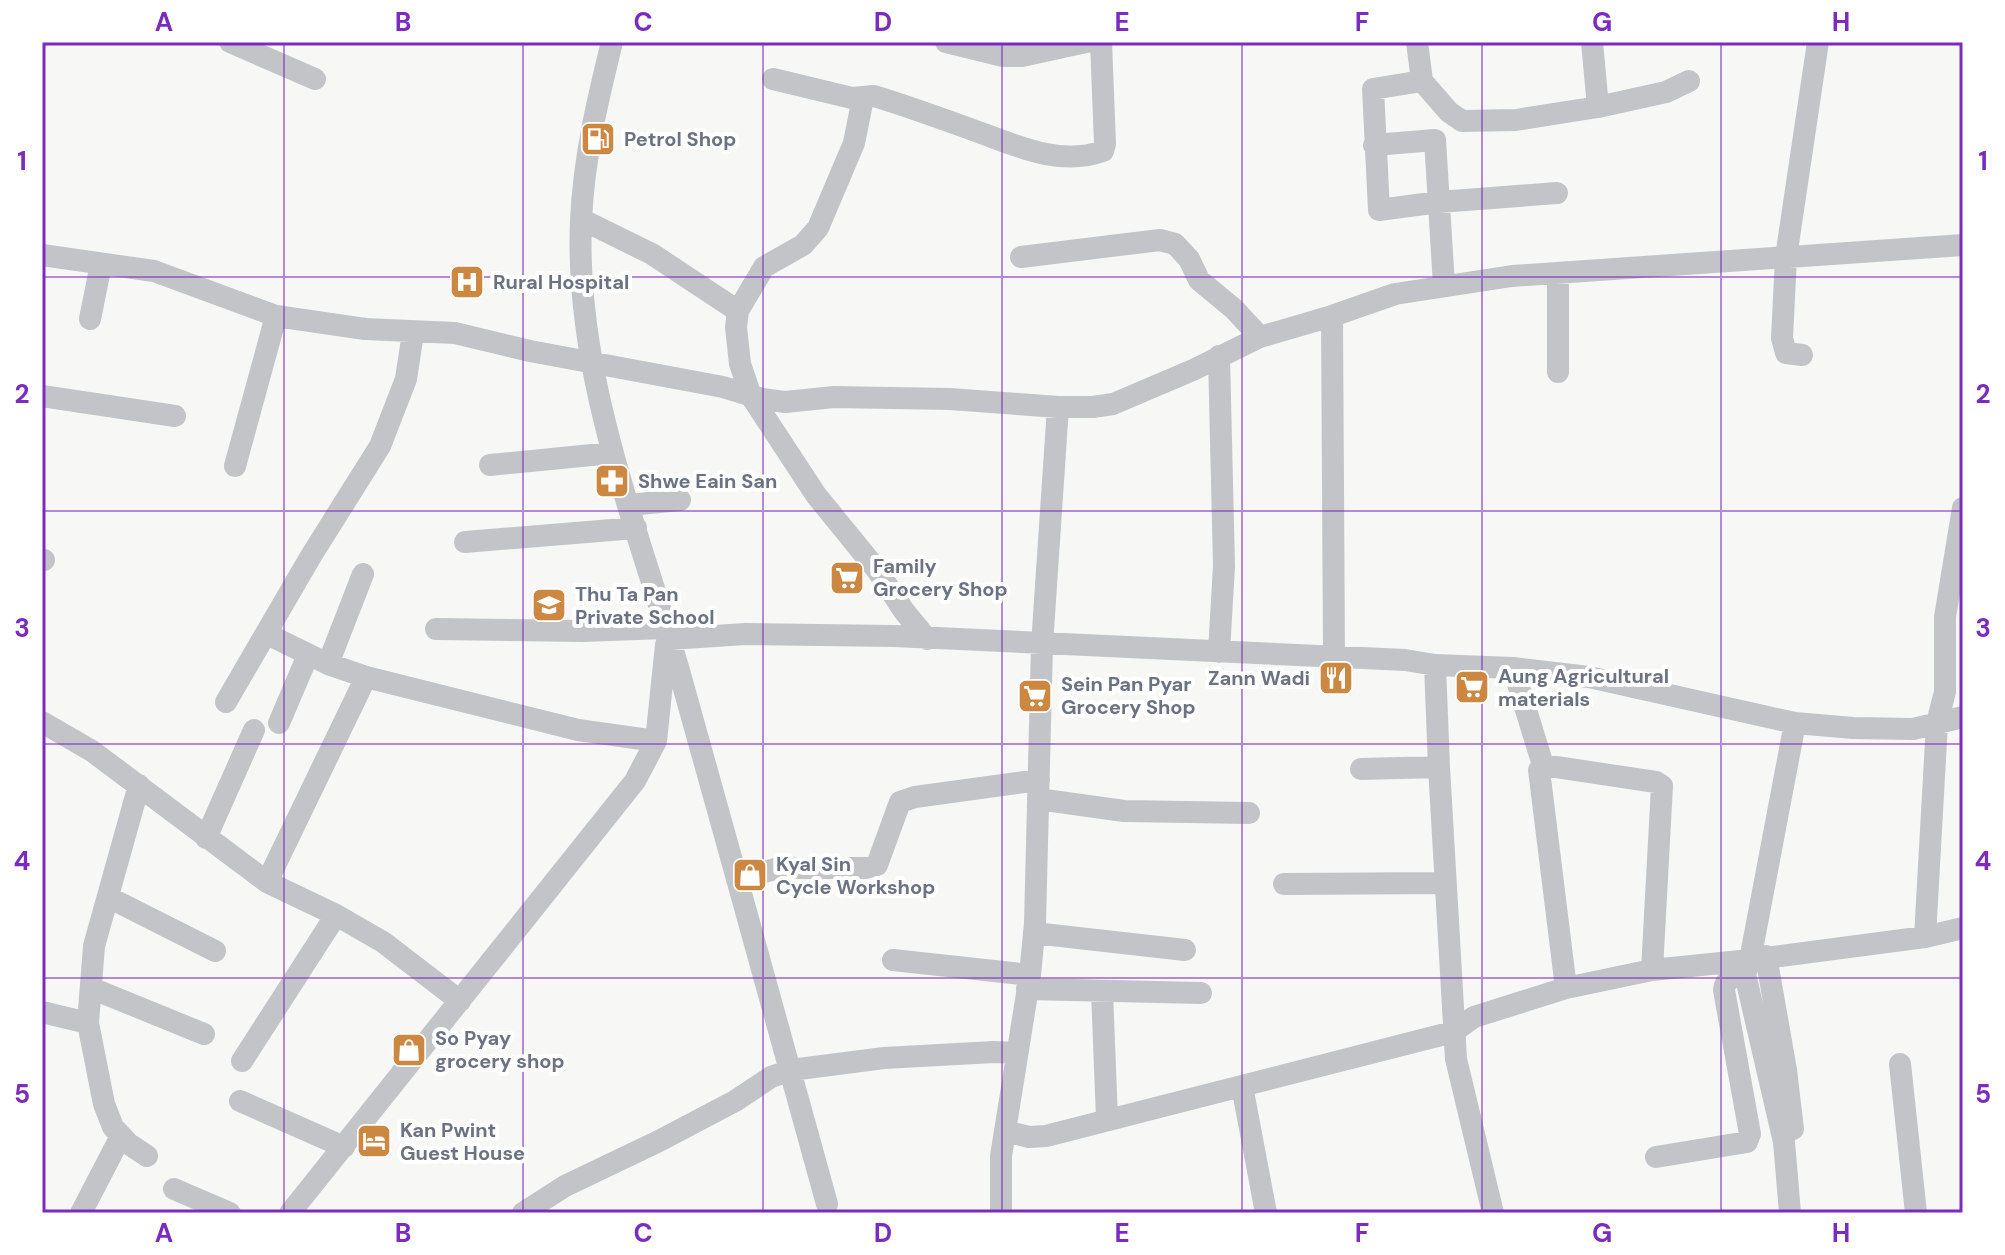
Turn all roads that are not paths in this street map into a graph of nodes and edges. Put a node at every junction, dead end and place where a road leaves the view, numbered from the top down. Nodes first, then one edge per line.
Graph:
1 (230, 42) edge
2 (612, 42) edge
3 (946, 42) edge
4 (1086, 42) edge
5 (1101, 42) edge
6 (1592, 42) edge
7 (1818, 42) edge
8 (1421, 43) edge
9 (315, 79) dead end
10 (773, 79) dead end
11 (1422, 81) junction
12 (1689, 81) dead end
13 (863, 98) junction
14 (1598, 107) junction
15 (1374, 145) junction
16 (1557, 193) dead end
17 (1439, 202) junction
18 (581, 219) junction
19 (1963, 245) edge
20 (42, 255) edge
21 (1021, 257) dead end
22 (1786, 257) junction
23 (101, 264) junction
24 (1558, 273) junction
25 (1444, 285) junction
26 (738, 311) junction
27 (276, 316) junction
28 (1332, 316) junction
29 (90, 319) dead end
30 (413, 333) junction
31 (1260, 337) junction
32 (1802, 355) dead end
33 (1219, 356) junction
34 (592, 363) junction
35 (1558, 372) dead end
36 (42, 396) edge
37 (751, 396) junction
38 (1058, 407) junction
39 (175, 416) dead end
40 (612, 453) junction
41 (490, 465) dead end
42 (235, 466) dead end
43 (680, 500) dead end
44 (629, 505) junction
45 (1963, 508) edge
46 (636, 528) junction
47 (465, 542) dead end
48 (363, 574) dead end
49 (436, 629) dead end
50 (668, 633) junction
51 (267, 634) junction
52 (927, 639) junction
53 (1042, 645) junction
54 (1219, 652) junction
55 (1334, 657) junction
56 (318, 659) junction
57 (1435, 665) junction
58 (1513, 668) junction
59 (366, 677) junction
60 (226, 702) dead end
61 (1963, 717) edge
62 (42, 722) edge
63 (279, 723) dead end
64 (1795, 723) junction
65 (1937, 723) junction
66 (254, 730) dead end
67 (656, 741) junction
68 (1543, 765) junction
69 (1439, 767) junction
70 (1361, 769) dead end
71 (139, 785) junction
72 (1038, 790) junction
73 (1249, 813) dead end
74 (206, 838) junction
75 (737, 880) junction
76 (267, 882) junction
77 (1445, 883) junction
78 (1284, 884) dead end
79 (108, 897) junction
80 (336, 915) junction
81 (1963, 928) edge
82 (1034, 933) junction
83 (1925, 937) junction
84 (1185, 950) dead end
85 (215, 951) dead end
86 (893, 960) dead end
87 (1754, 964) junction
88 (1652, 970) junction
89 (1028, 982) junction
90 (91, 988) junction
91 (1566, 988) junction
92 (1102, 991) junction
93 (1201, 993) dead end
94 (460, 1001) junction
95 (42, 1012) edge
96 (88, 1023) junction
97 (1453, 1032) junction
98 (204, 1034) dead end
99 (1016, 1053) junction
100 (242, 1061) dead end
101 (1900, 1064) dead end
102 (791, 1070) junction
103 (1242, 1086) junction
104 (240, 1101) dead end
105 (1107, 1119) junction
106 (1005, 1131) junction
107 (121, 1136) junction
108 (344, 1147) junction
109 (147, 1156) dead end
110 (1656, 1157) dead end
111 (174, 1189) dead end
112 (827, 1204) dead end
113 (81, 1213) edge
114 (230, 1213) edge
115 (290, 1213) edge
116 (523, 1213) edge
117 (1001, 1213) edge
118 (1266, 1213) edge
119 (1493, 1213) edge
120 (1790, 1213) edge
121 (1803, 1213) edge
122 (1916, 1213) edge

1 - 9 street
2 - 18 street
3 - 4 street
5 - 13 street
6 - 14 street
7 - 22 street
8 - 11 street
10 - 13 street
11 - 14 street
11 - 15 street
12 - 14 street
13 - 26 street
15 - 17 street
15 - 17 street
16 - 17 street
17 - 25 street
18 - 26 street
18 - 34 street
19 - 22 street
20 - 23 street
21 - 31 street
22 - 24 street
22 - 32 street
23 - 27 street
23 - 29 street
24 - 25 street
24 - 35 street
25 - 28 street
26 - 37 street
27 - 30 street
27 - 42 street
28 - 31 street
28 - 55 street
30 - 34 street
30 - 51 street
31 - 33 street
33 - 38 street
33 - 54 street
34 - 37 street
34 - 40 street
36 - 39 street
37 - 38 street
37 - 52 street
38 - 53 street
40 - 41 street
40 - 44 street
43 - 44 street
44 - 46 street
45 - 65 street
46 - 47 street
46 - 50 street
48 - 56 street
49 - 50 street
50 - 52 street
50 - 67 street
50 - 75 street
51 - 56 street
51 - 60 street
52 - 53 street
53 - 54 street
53 - 72 street
54 - 55 street
55 - 57 street
56 - 59 street
56 - 63 street
57 - 58 street
57 - 69 street
58 - 64 street
58 - 68 street
59 - 67 street
59 - 76 street
61 - 65 street
62 - 71 street
64 - 65 street
64 - 87 street
65 - 83 street
66 - 74 street
67 - 94 street
68 - 88 street
68 - 91 street
69 - 70 street
69 - 77 street
71 - 74 street
71 - 79 street
72 - 73 street
72 - 75 street
72 - 82 street
74 - 76 street
75 - 102 street
76 - 80 street
77 - 78 street
77 - 97 street
79 - 85 street
79 - 90 street
80 - 94 street
80 - 100 street
81 - 83 street
82 - 84 street
82 - 89 street
83 - 87 street
86 - 89 street
87 - 88 street
87 - 110 street
87 - 120 street
87 - 121 street
88 - 91 street
89 - 92 street
89 - 99 street
90 - 96 street
90 - 98 street
91 - 97 street
92 - 93 street
92 - 105 street
94 - 108 street
95 - 96 street
96 - 107 street
97 - 103 street
97 - 119 street
99 - 102 street
99 - 106 street
101 - 122 street
102 - 112 street
102 - 116 street
103 - 105 street
103 - 118 street
104 - 108 street
105 - 106 street
106 - 117 street
107 - 109 street
107 - 113 street
108 - 115 street
111 - 114 street

